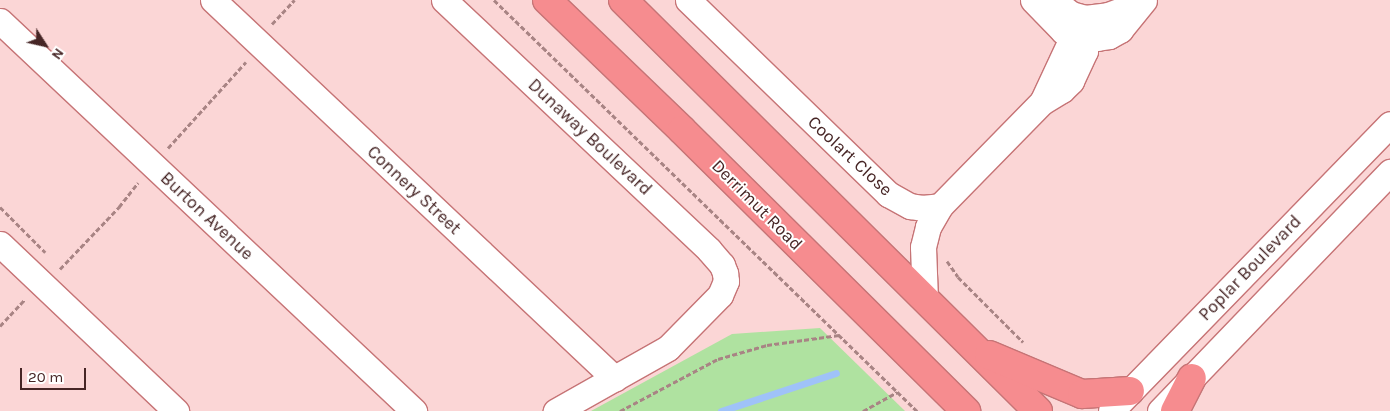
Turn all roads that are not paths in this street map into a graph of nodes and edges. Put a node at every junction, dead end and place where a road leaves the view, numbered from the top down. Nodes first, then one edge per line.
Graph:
1 (213, 0) edge
2 (444, 0) edge
3 (547, 0) edge
4 (623, 0) edge
5 (688, 0) edge
6 (1033, 0) edge
7 (1053, 0) edge
8 (1136, 0) edge
9 (1144, 0) edge
10 (0, 21) edge
11 (1081, 30) junction
12 (1390, 124) edge
13 (1390, 172) edge
14 (940, 206) junction
15 (0, 244) edge
16 (926, 299) junction
17 (976, 350) junction
18 (1192, 378) junction
19 (615, 379) junction
20 (1130, 391) junction
21 (176, 411) edge
22 (414, 411) edge
23 (556, 411) edge
24 (966, 411) edge
25 (1038, 411) edge
26 (1111, 411) edge
27 (1160, 411) edge
28 (1174, 411) edge

1 - 19 street, Connery Street
2 - 19 street, Dunaway Boulevard
3 - 24 highway, Derrimut Road
4 - 16 highway
5 - 14 street, Coolart Close
6 - 11 street
7 - 11 street
8 - 11 street
9 - 11 street
10 - 22 street, Burton Avenue
11 - 14 street
12 - 20 street, Poplar Boulevard
13 - 18 street, Poplar Boulevard
14 - 16 street
15 - 21 street
16 - 17 highway
17 - 20 highway
17 - 25 highway
18 - 27 street, Poplar Boulevard
18 - 28 highway
19 - 23 street
20 - 26 street, Poplar Boulevard

